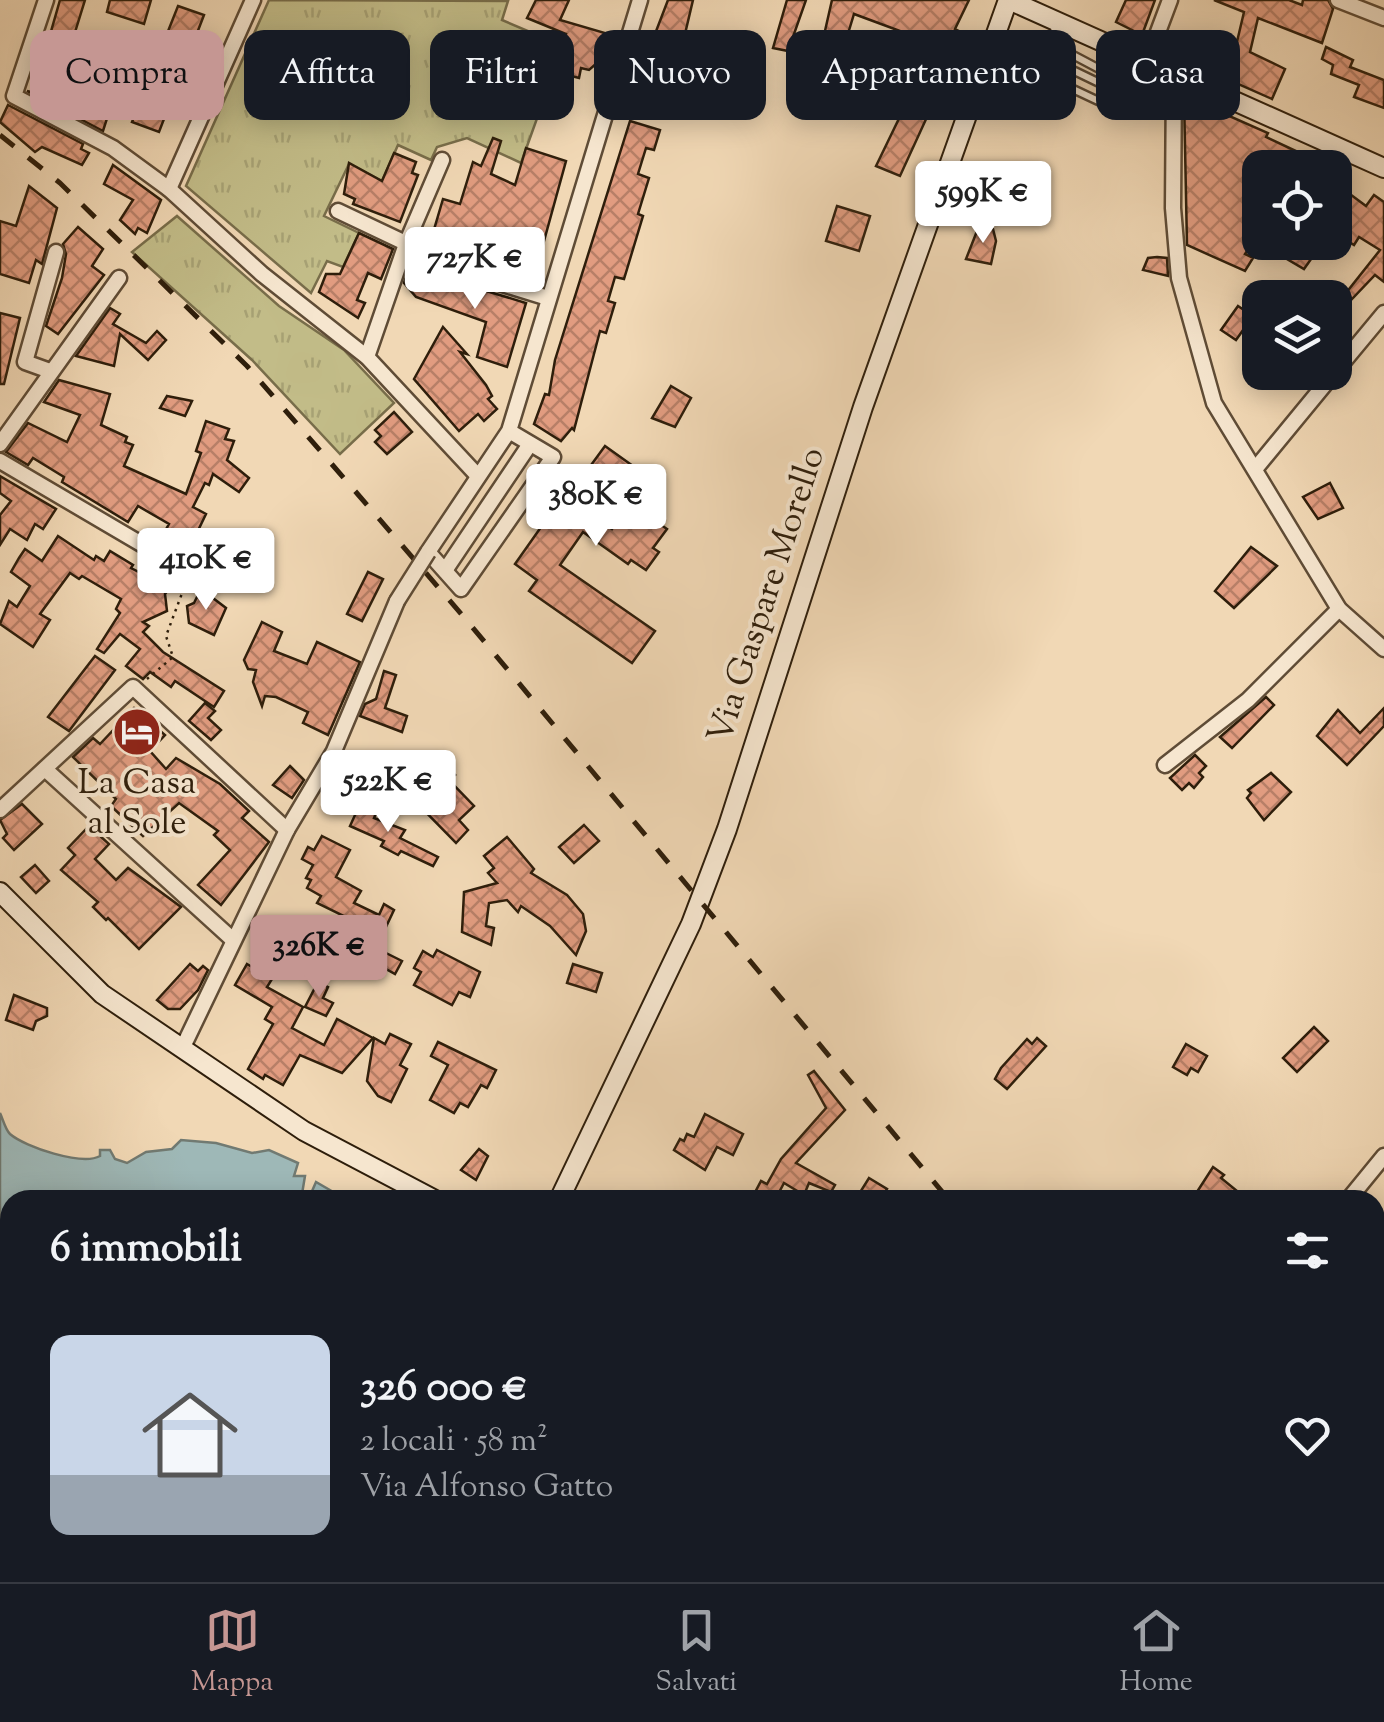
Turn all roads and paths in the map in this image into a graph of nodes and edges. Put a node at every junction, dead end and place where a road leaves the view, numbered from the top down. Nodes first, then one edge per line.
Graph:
1 (46, 0) edge
2 (254, 0) edge
3 (640, 0) edge
4 (1008, 0) edge
5 (1170, 0) edge
6 (1338, 0) edge
7 (1384, 18) edge
8 (1054, 22) junction
9 (1054, 30) edge
10 (1159, 30) edge
11 (1096, 41) edge
12 (1240, 105) edge
13 (1174, 120) edge
14 (442, 160) dead end
15 (1384, 168) edge
16 (169, 189) junction
17 (338, 211) dead end
18 (406, 244) junction
19 (56, 252) dead end
20 (119, 278) dead end
21 (548, 298) junction
22 (1384, 312) edge
23 (1352, 351) edge
24 (366, 357) junction
25 (50, 371) junction
26 (1320, 390) edge
27 (509, 431) junction
28 (0, 444) edge
29 (530, 444) junction
30 (0, 461) edge
31 (1256, 468) junction
32 (477, 475) junction
33 (428, 552) junction
34 (446, 570) junction
35 (190, 572) joint
36 (1339, 609) junction
37 (1384, 649) edge
38 (134, 688) junction
39 (1165, 766) dead end
40 (45, 769) junction
41 (0, 810) edge
42 (287, 830) junction
43 (0, 892) edge
44 (232, 939) junction
45 (182, 1049) junction
46 (1384, 1156) edge
47 (416, 1190) edge
48 (564, 1190) edge
49 (1356, 1190) edge

1 - 16 street
2 - 16 street
3 - 21 street
4 - 8 street
4 - 48 street, Via Gaspare Morello
5 - 10 street
6 - 7 street
8 - 9 lane
8 - 11 street
12 - 15 street
13 - 31 street
14 - 18 street
16 - 24 street
17 - 18 street
18 - 21 street
18 - 24 street
19 - 25 street
20 - 25 street
21 - 27 street
22 - 23 street
24 - 32 street
25 - 28 street
26 - 31 street
27 - 29 street
27 - 32 street
29 - 34 street
29 - 34 street
30 - 35 street
31 - 36 street
32 - 33 street
33 - 34 street
33 - 42 street, bridge
35 - 38 path
36 - 37 street
36 - 39 street
38 - 40 street
38 - 42 street
40 - 41 street
40 - 44 street
42 - 44 street
43 - 45 street
44 - 45 street
45 - 47 street
46 - 49 street

